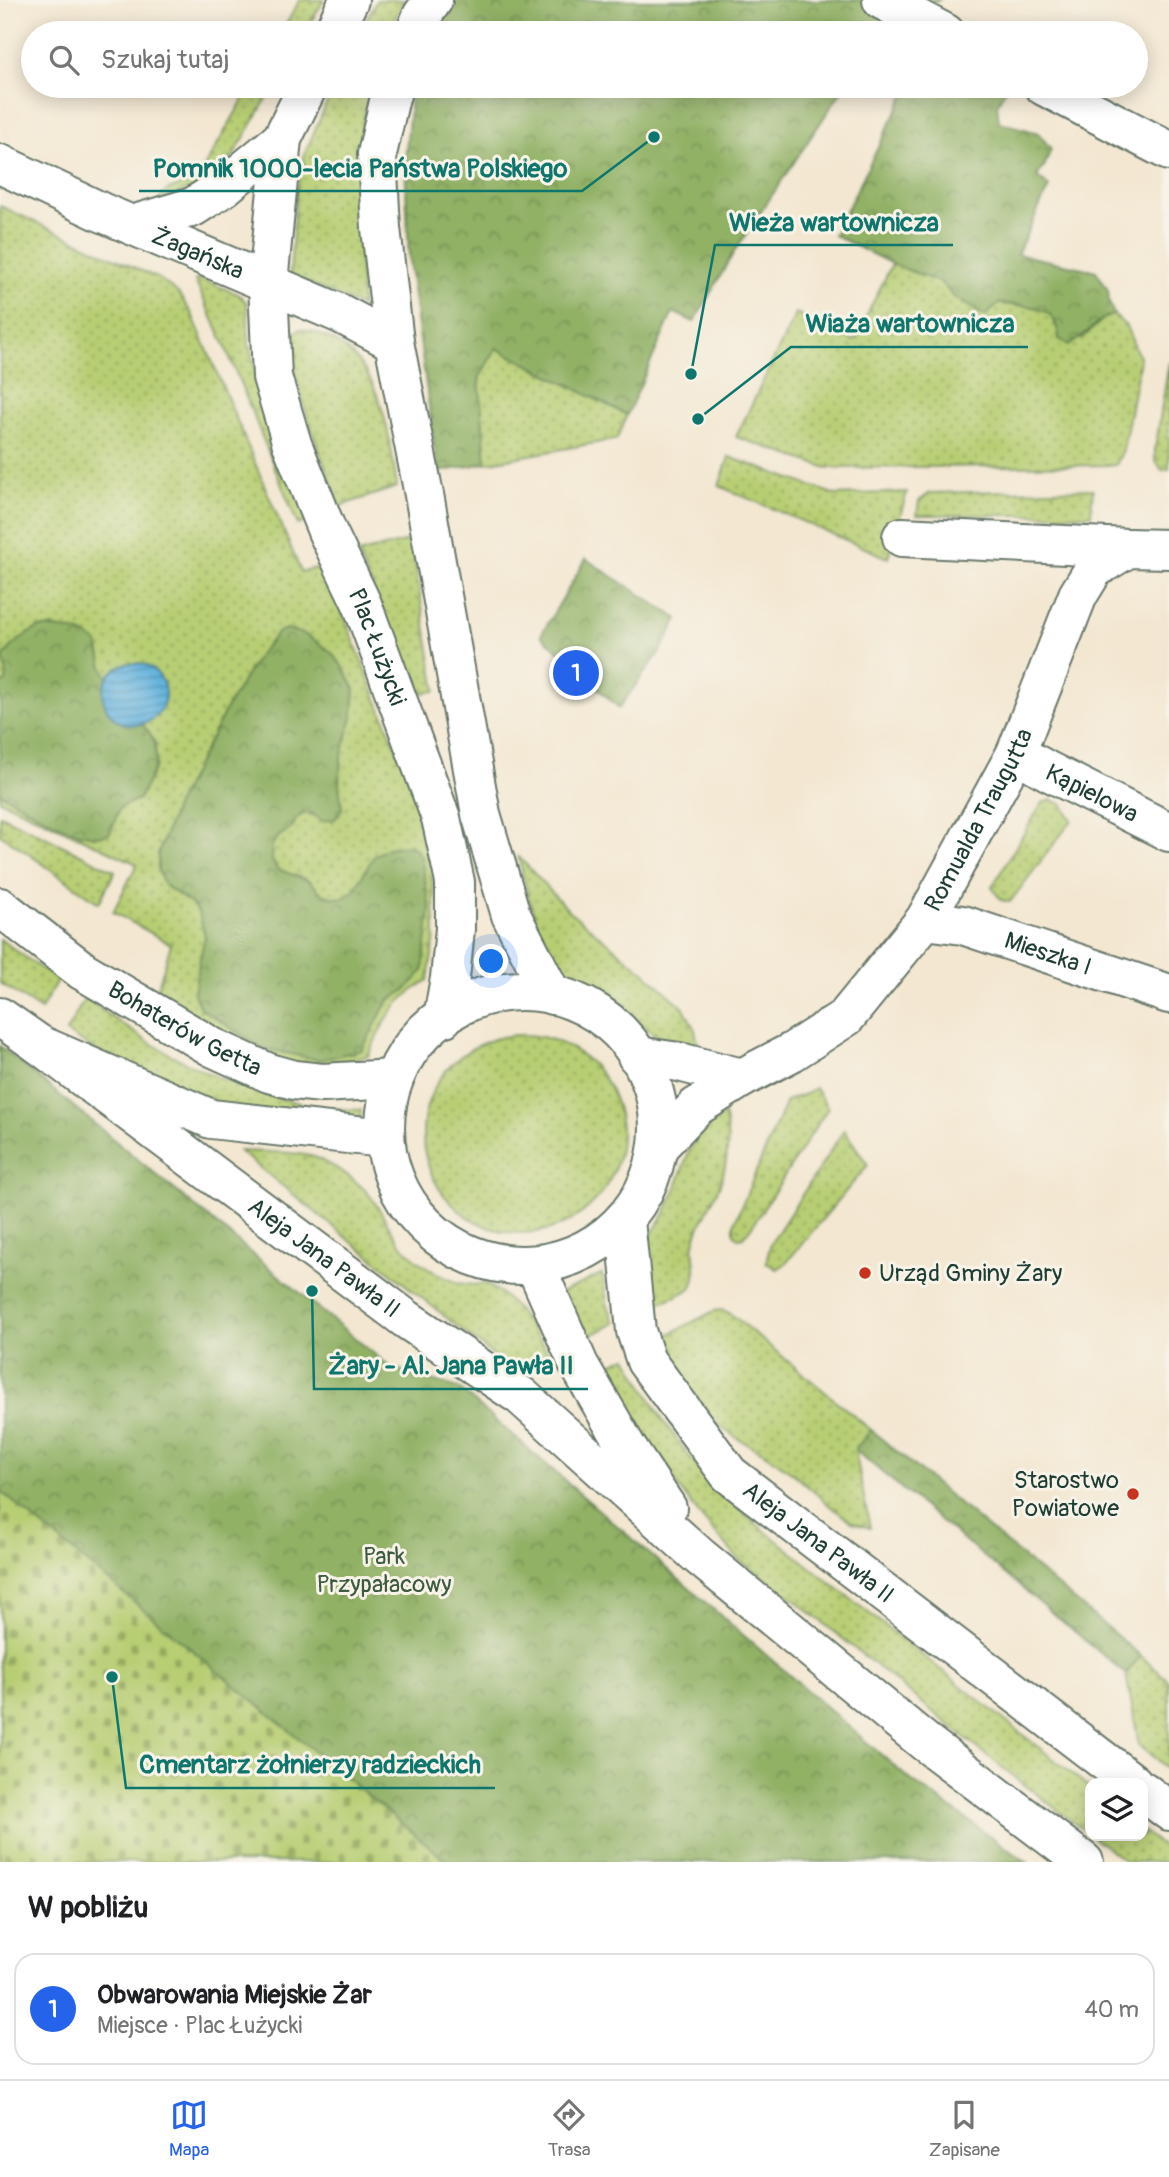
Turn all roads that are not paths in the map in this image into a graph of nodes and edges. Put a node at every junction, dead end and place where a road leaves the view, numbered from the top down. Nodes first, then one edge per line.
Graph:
1 (349, 0) edge
2 (433, 0) edge
3 (882, 0) edge
4 (339, 21) edge
5 (420, 21) edge
6 (922, 21) edge
7 (302, 98) edge
8 (391, 98) edge
9 (1067, 98) edge
10 (282, 138) junction
11 (1169, 151) edge
12 (0, 164) edge
13 (132, 225) junction
14 (268, 284) junction
15 (394, 341) junction
16 (902, 537) dead end
17 (1128, 548) junction
18 (1169, 550) edge
19 (1016, 753) junction
20 (1169, 832) edge
21 (0, 907) edge
22 (925, 920) junction
23 (1169, 994) edge
24 (552, 995) junction
25 (0, 1017) edge
26 (443, 1018) junction
27 (40, 1045) junction
28 (637, 1056) junction
29 (742, 1078) junction
30 (394, 1079) junction
31 (384, 1138) junction
32 (658, 1147) junction
33 (625, 1220) junction
34 (535, 1265) junction
35 (699, 1557) junction
36 (1126, 1778) edge
37 (1148, 1795) edge
38 (1169, 1811) edge
39 (1084, 1862) edge

1 - 4 street
2 - 5 street
3 - 6 street
7 - 10 street
8 - 15 street
9 - 11 street
10 - 13 street
10 - 14 street, Plac Łużycki
12 - 13 street, Żagańska
13 - 14 street, Żagańska
14 - 15 street, Żagańska
14 - 26 street, Plac Łużycki
15 - 24 street
16 - 17 street
17 - 18 street
17 - 19 street, Romualda Traugutta
19 - 20 street, Kąpielowa
19 - 22 street, Romualda Traugutta
21 - 30 street, Bohaterów Getta
22 - 23 street, Mieszka I
22 - 29 street, Romualda Traugutta
24 - 26 street
24 - 28 street
25 - 27 street
26 - 30 street
27 - 31 street
27 - 35 street, Aleja Jana Pawła II
28 - 29 street
28 - 32 street
29 - 32 street, Romualda Traugutta
30 - 31 street
31 - 34 street
32 - 33 street
33 - 34 street
33 - 36 street, Aleja Jana Pawła II
34 - 35 street, Aleja Jana Pawła II
35 - 39 street, Aleja Jana Pawła II
37 - 38 street

